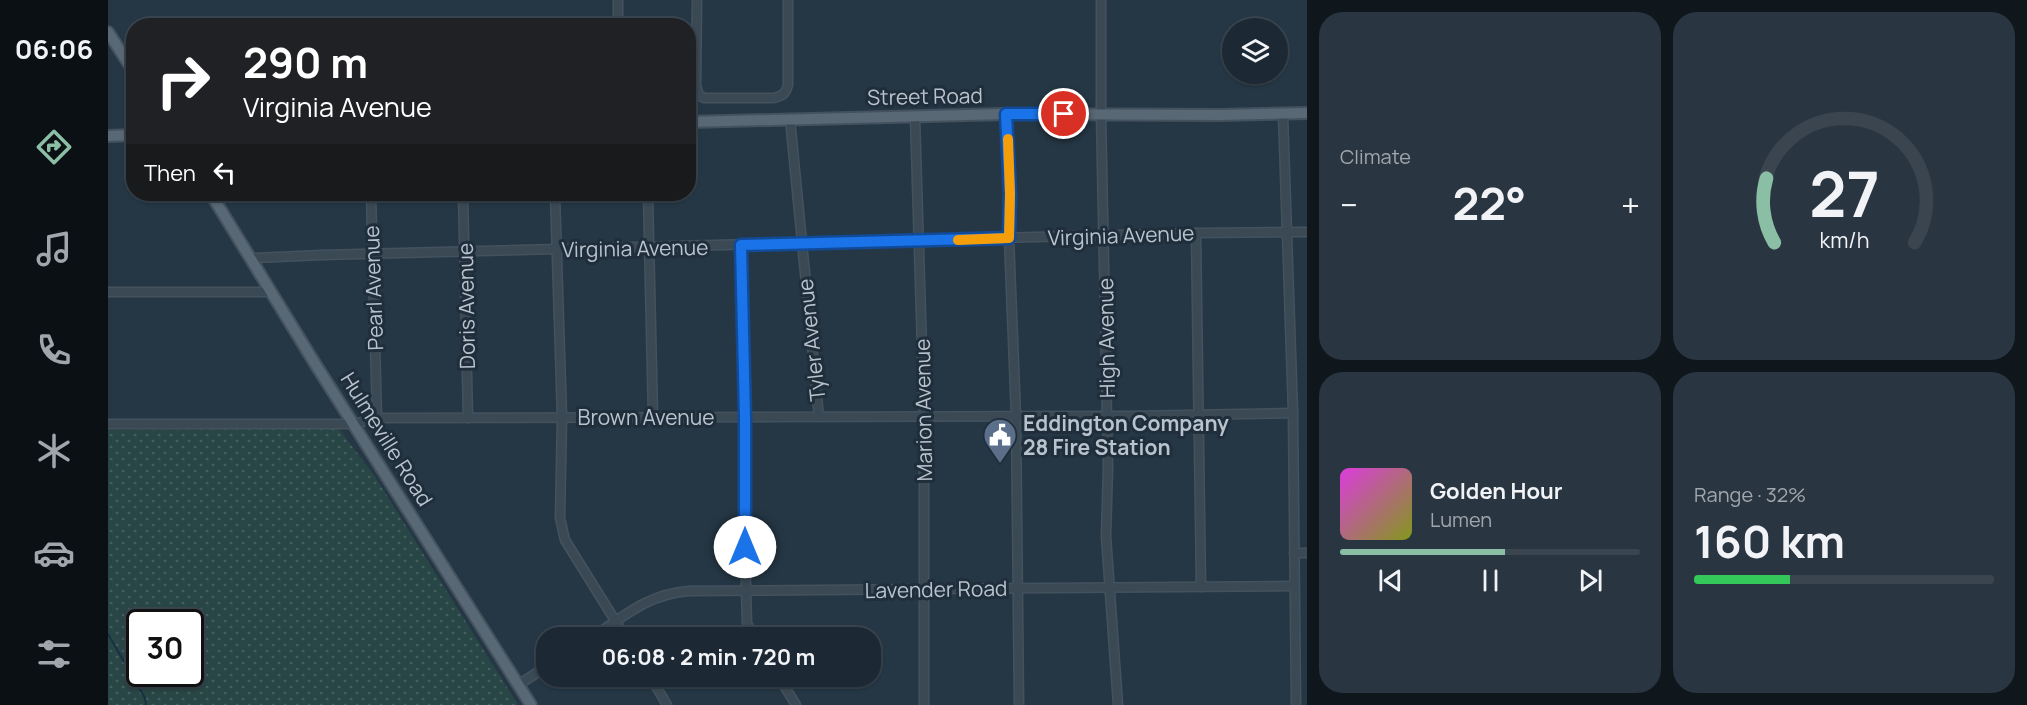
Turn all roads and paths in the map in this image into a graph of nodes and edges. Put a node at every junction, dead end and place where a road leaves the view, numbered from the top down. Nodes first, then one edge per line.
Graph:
1 (618, 0) edge
2 (697, 0) edge
3 (788, 0) edge
4 (1101, 0) edge
5 (618, 18) edge
6 (696, 18) edge
7 (108, 32) edge
8 (126, 60) edge
9 (696, 89) edge
10 (1307, 113) edge
11 (1006, 114) junction
12 (1101, 114) junction
13 (1283, 114) junction
14 (915, 116) junction
15 (790, 119) junction
16 (696, 122) edge
17 (126, 134) edge
18 (108, 136) edge
19 (215, 201) edge
20 (370, 201) edge
21 (463, 201) edge
22 (555, 201) edge
23 (648, 201) edge
24 (1287, 232) junction
25 (1307, 232) edge
26 (1196, 233) junction
27 (1104, 236) junction
28 (1009, 238) junction
29 (920, 240) junction
30 (802, 244) junction
31 (741, 245) junction
32 (648, 247) junction
33 (556, 249) junction
34 (465, 252) junction
35 (373, 255) junction
36 (252, 258) junction
37 (108, 292) edge
38 (272, 292) junction
39 (1293, 413) junction
40 (1200, 414) junction
41 (924, 416) junction
42 (1016, 416) junction
43 (1107, 416) junction
44 (562, 417) junction
45 (653, 417) junction
46 (745, 417) junction
47 (819, 417) junction
48 (377, 418) junction
49 (468, 418) junction
50 (108, 424) edge
51 (354, 424) junction
52 (1294, 553) junction
53 (1307, 553) edge
54 (1294, 586) junction
55 (1202, 587) junction
56 (1017, 588) junction
57 (1109, 588) junction
58 (925, 590) junction
59 (746, 591) junction
60 (616, 621) junction
61 (607, 627) edge
62 (620, 627) edge
63 (749, 627) edge
64 (536, 673) edge
65 (518, 685) junction
66 (657, 687) edge
67 (785, 687) edge
68 (531, 705) edge
69 (668, 705) edge
70 (796, 705) edge
71 (924, 705) edge
72 (1019, 705) edge
73 (1118, 705) edge
74 (1296, 705) edge

1 - 5 street
2 - 6 street
3 - 9 street
4 - 12 street, High Avenue
7 - 8 main road
10 - 13 main road, Street Road
11 - 12 main road, Street Road
11 - 14 main road, Street Road
11 - 28 street
12 - 13 main road, Street Road
12 - 27 street, High Avenue
13 - 24 street
14 - 15 main road, Street Road
14 - 29 street, Marion Avenue
15 - 16 main road, Street Road
15 - 30 street, Tyler Avenue
17 - 18 main road
19 - 36 main road, Hulmeville Road
20 - 35 street, Pearl Avenue
21 - 34 street, Doris Avenue
22 - 33 street
23 - 32 street
24 - 25 street, Virginia Avenue
24 - 26 street, Virginia Avenue
24 - 39 street
26 - 27 street, Virginia Avenue
26 - 40 street
27 - 28 street, Virginia Avenue
27 - 43 street, High Avenue
28 - 29 street, Virginia Avenue
28 - 42 street
29 - 30 street, Virginia Avenue
29 - 41 street, Marion Avenue
30 - 31 street, Virginia Avenue
30 - 47 street, Tyler Avenue
31 - 32 street, Virginia Avenue
31 - 46 street
32 - 33 street, Virginia Avenue
32 - 45 street
33 - 34 street, Virginia Avenue
33 - 44 street
34 - 35 street, Virginia Avenue
34 - 49 street, Doris Avenue
35 - 36 street, Virginia Avenue
35 - 48 street, Pearl Avenue
36 - 38 main road, Hulmeville Road
37 - 38 street
38 - 51 main road, Hulmeville Road
39 - 40 street, Brown Avenue
39 - 52 street
40 - 43 street, Brown Avenue
40 - 55 street
41 - 42 street, Brown Avenue
41 - 47 street, Brown Avenue
41 - 58 street, Marion Avenue
42 - 43 street, Brown Avenue
42 - 56 street
43 - 57 street, High Avenue
44 - 45 street, Brown Avenue
44 - 49 street, Brown Avenue
44 - 60 street
45 - 46 street, Brown Avenue
46 - 47 street, Brown Avenue
46 - 59 street
48 - 49 street, Brown Avenue
48 - 51 street, Brown Avenue
50 - 51 street, Brown Avenue
51 - 65 main road, Hulmeville Road
52 - 53 street
52 - 54 street
54 - 55 street, Lavender Road
54 - 74 street
55 - 57 street, Lavender Road
56 - 57 street, Lavender Road
56 - 58 street, Lavender Road
56 - 72 street
57 - 73 street, High Avenue
58 - 59 street, Lavender Road
58 - 71 street, Marion Avenue
59 - 60 street, Lavender Road
59 - 63 street
60 - 61 street, Lavender Road
60 - 62 street
64 - 65 street
65 - 68 main road, Hulmeville Road
66 - 69 street
67 - 70 street

